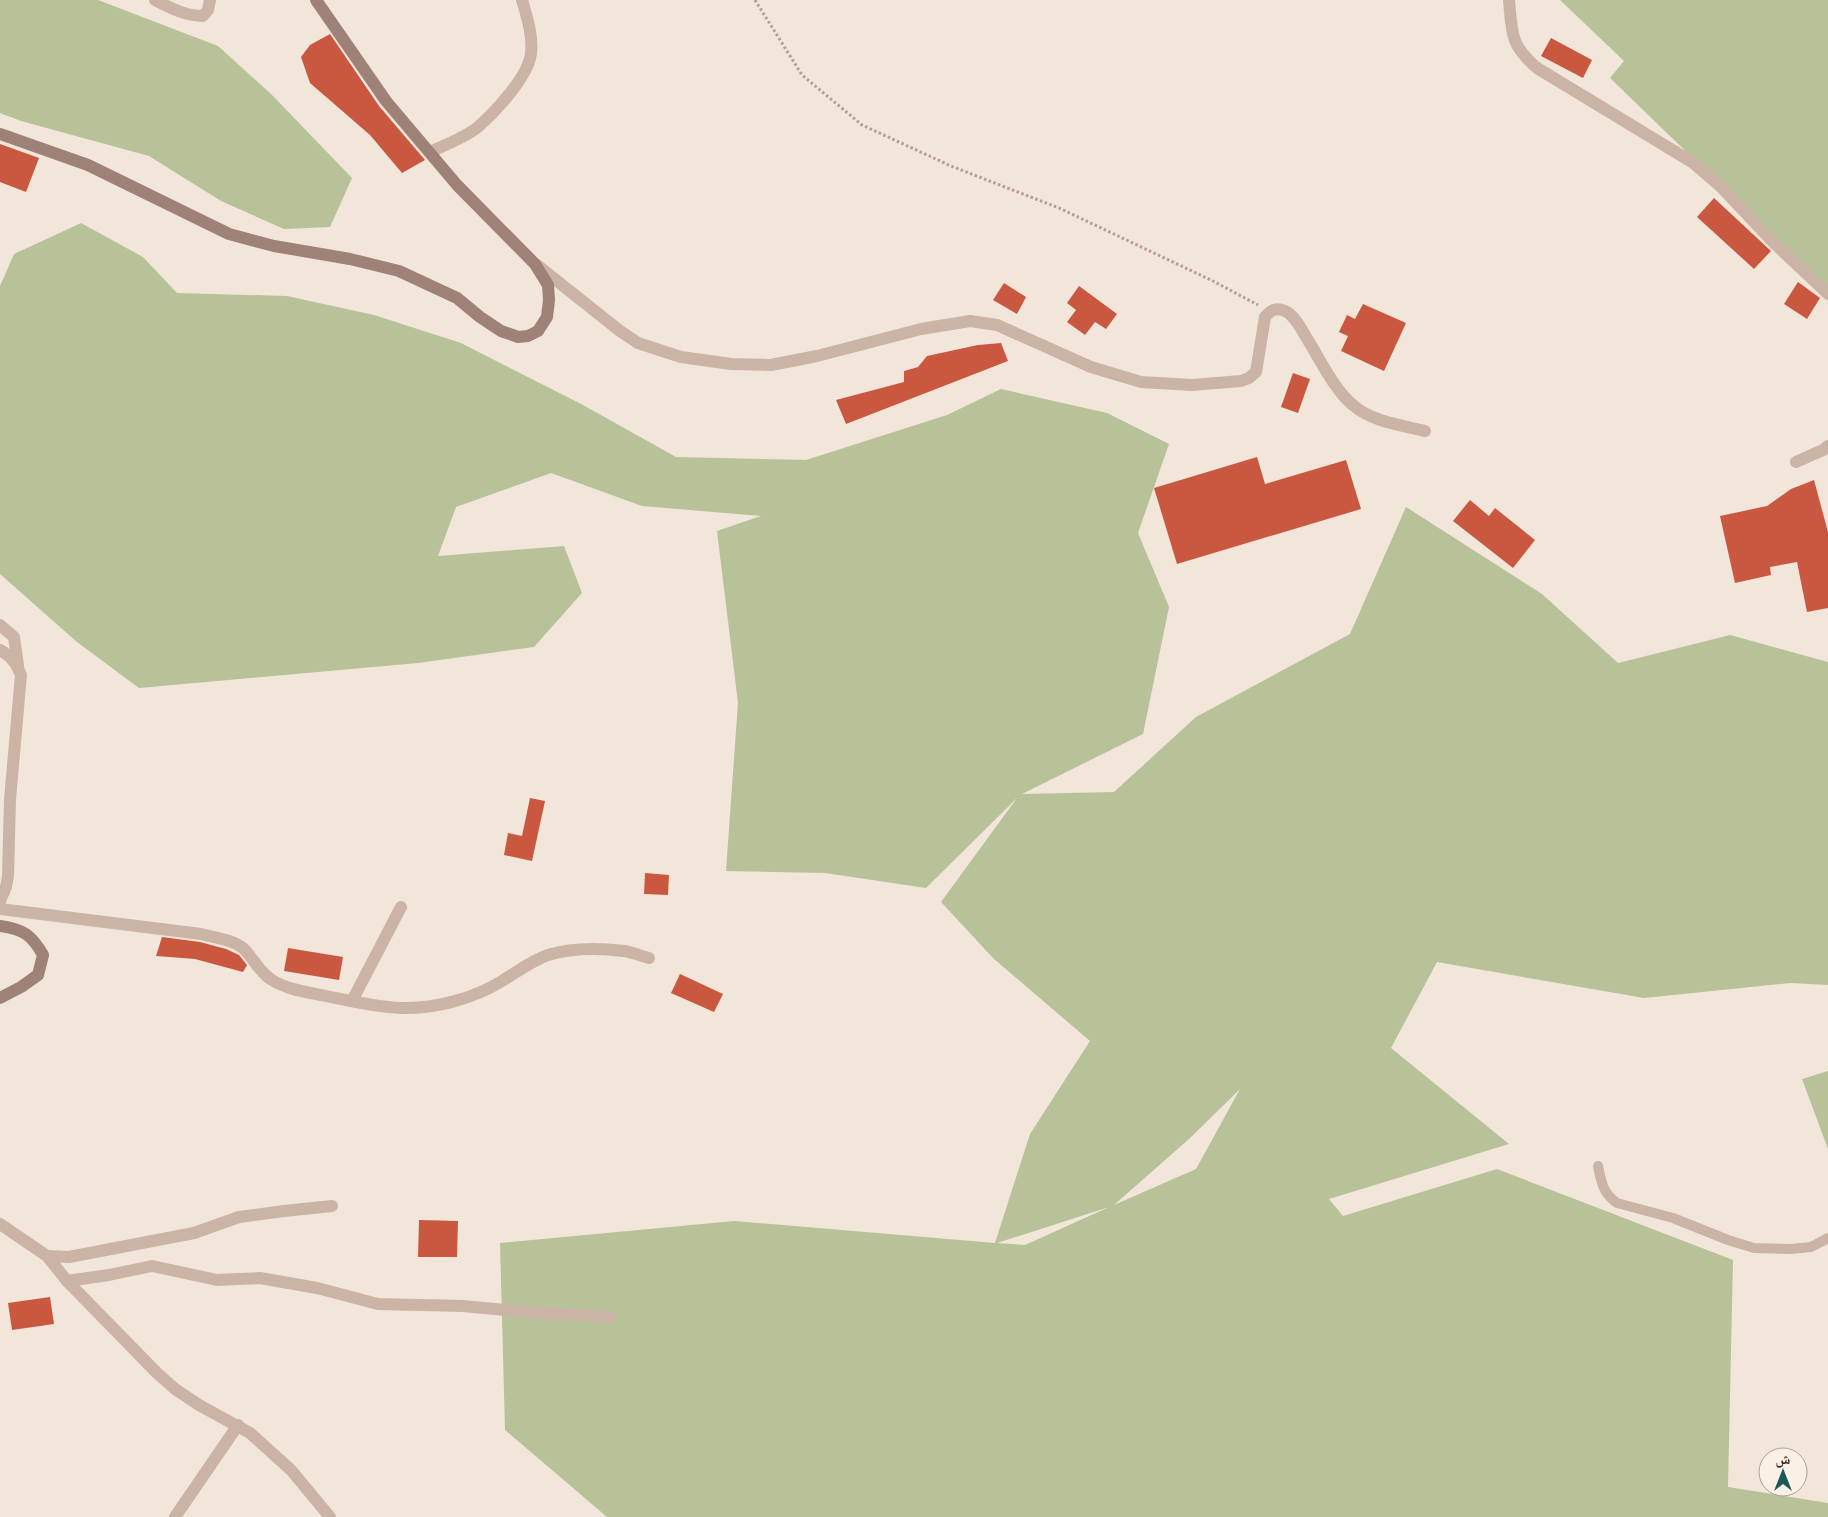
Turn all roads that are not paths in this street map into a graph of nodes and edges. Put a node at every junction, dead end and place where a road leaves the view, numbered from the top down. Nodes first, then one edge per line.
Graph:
1 (155, 0) edge
2 (210, 0) edge
3 (316, 0) edge
4 (522, 0) edge
5 (1509, 0) edge
6 (0, 134) edge
7 (430, 152) junction
8 (535, 264) junction
9 (1828, 294) edge
10 (1425, 431) dead end
11 (1828, 446) edge
12 (1796, 462) dead end
13 (0, 625) edge
14 (0, 650) edge
15 (18, 668) junction
16 (0, 901) edge
17 (401, 907) dead end
18 (0, 909) edge
19 (0, 926) edge
20 (649, 958) dead end
21 (0, 998) edge
22 (352, 1001) junction
23 (1598, 1166) dead end
24 (332, 1206) dead end
25 (0, 1224) edge
26 (1828, 1238) edge
27 (48, 1256) junction
28 (67, 1281) junction
29 (610, 1317) dead end
30 (238, 1425) junction
31 (175, 1517) edge
32 (330, 1517) edge

1 - 2 street
3 - 7 main road
4 - 7 street
5 - 9 street
6 - 8 main road
7 - 8 main road
8 - 10 street
11 - 12 street
13 - 15 street
14 - 15 street
15 - 16 street
17 - 22 street
18 - 22 street
19 - 21 main road
20 - 22 street
23 - 26 lane
24 - 27 street
25 - 27 street
27 - 28 street
28 - 29 street
28 - 30 street
30 - 31 street
30 - 32 street

